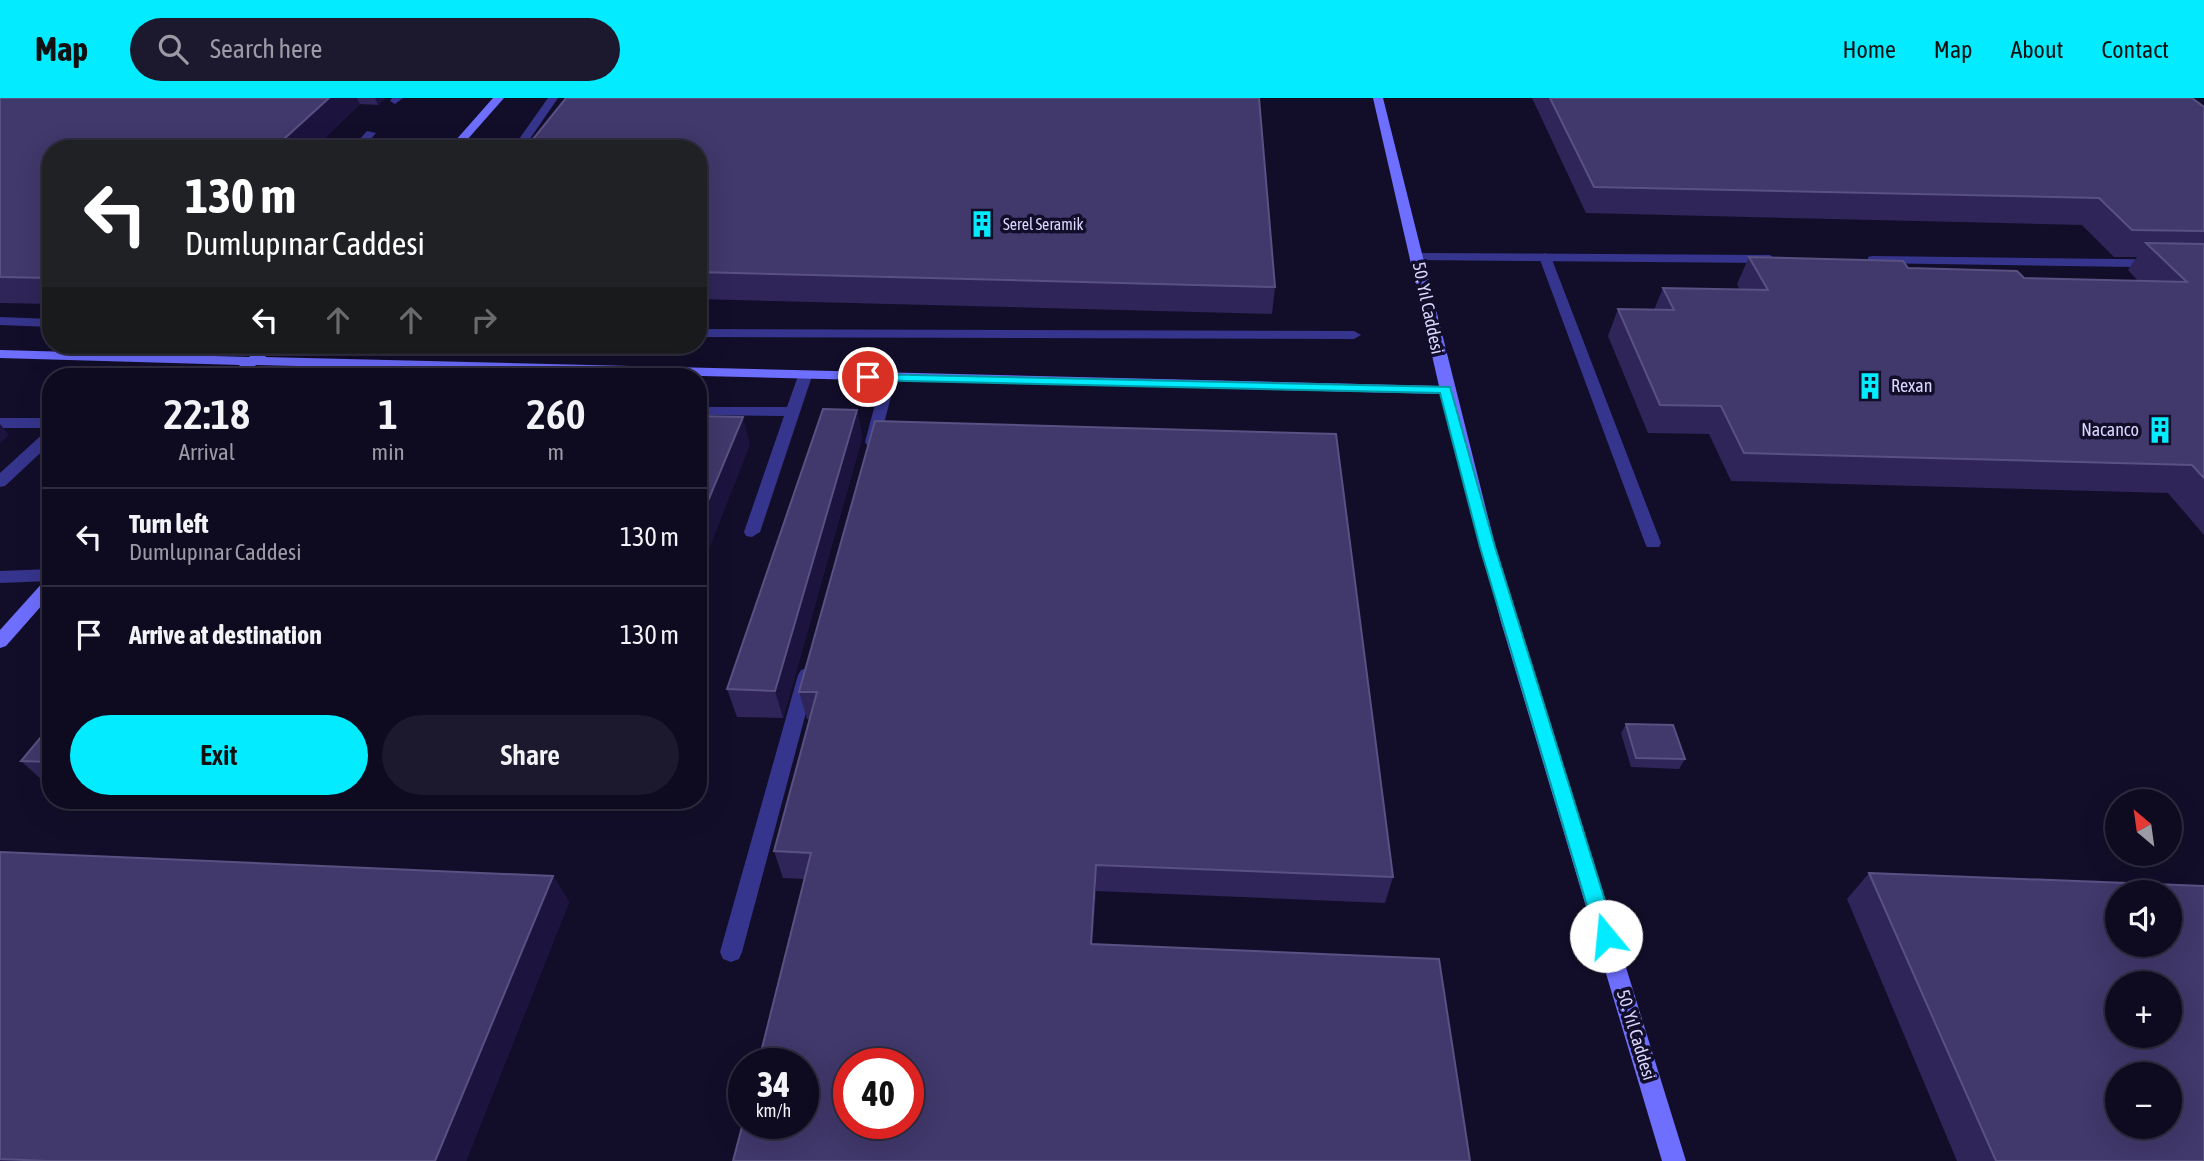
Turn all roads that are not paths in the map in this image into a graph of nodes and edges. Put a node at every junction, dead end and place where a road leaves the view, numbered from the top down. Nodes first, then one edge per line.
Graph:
1 (499, 98) edge
2 (553, 98) edge
3 (1378, 98) edge
4 (371, 133) dead end
5 (364, 140) edge
6 (461, 140) edge
7 (523, 140) edge
8 (1417, 257) junction
9 (1545, 257) junction
10 (1783, 260) edge
11 (1853, 260) edge
12 (2204, 264) edge
13 (0, 321) edge
14 (42, 323) edge
15 (707, 333) edge
16 (1354, 335) dead end
17 (0, 354) edge
18 (258, 354) edge
19 (248, 362) junction
20 (243, 368) edge
21 (487, 368) edge
22 (707, 374) edge
23 (805, 376) junction
24 (889, 378) junction
25 (1445, 390) junction
26 (707, 411) edge
27 (793, 412) junction
28 (0, 423) edge
29 (42, 423) edge
30 (42, 442) edge
31 (867, 458) edge
32 (0, 482) edge
33 (752, 532) dead end
34 (1653, 544) dead end
35 (42, 575) edge
36 (0, 577) edge
37 (42, 594) edge
38 (0, 641) edge
39 (812, 659) edge
40 (731, 952) dead end
41 (1674, 1161) edge

1 - 6 street
2 - 7 street
3 - 8 street, 50. Yıl Caddesi
4 - 5 street
8 - 9 street
8 - 25 street, 50. Yıl Caddesi
9 - 10 street
9 - 34 street
11 - 12 street
13 - 14 street
15 - 16 street
17 - 19 street
18 - 19 street
19 - 20 street
19 - 21 street
22 - 23 street
23 - 24 street
23 - 27 street
24 - 25 street
24 - 31 street
25 - 41 street, 50. Yıl Caddesi
26 - 27 street
27 - 33 street
28 - 29 street
30 - 32 street
35 - 36 street
37 - 38 street
39 - 40 street

